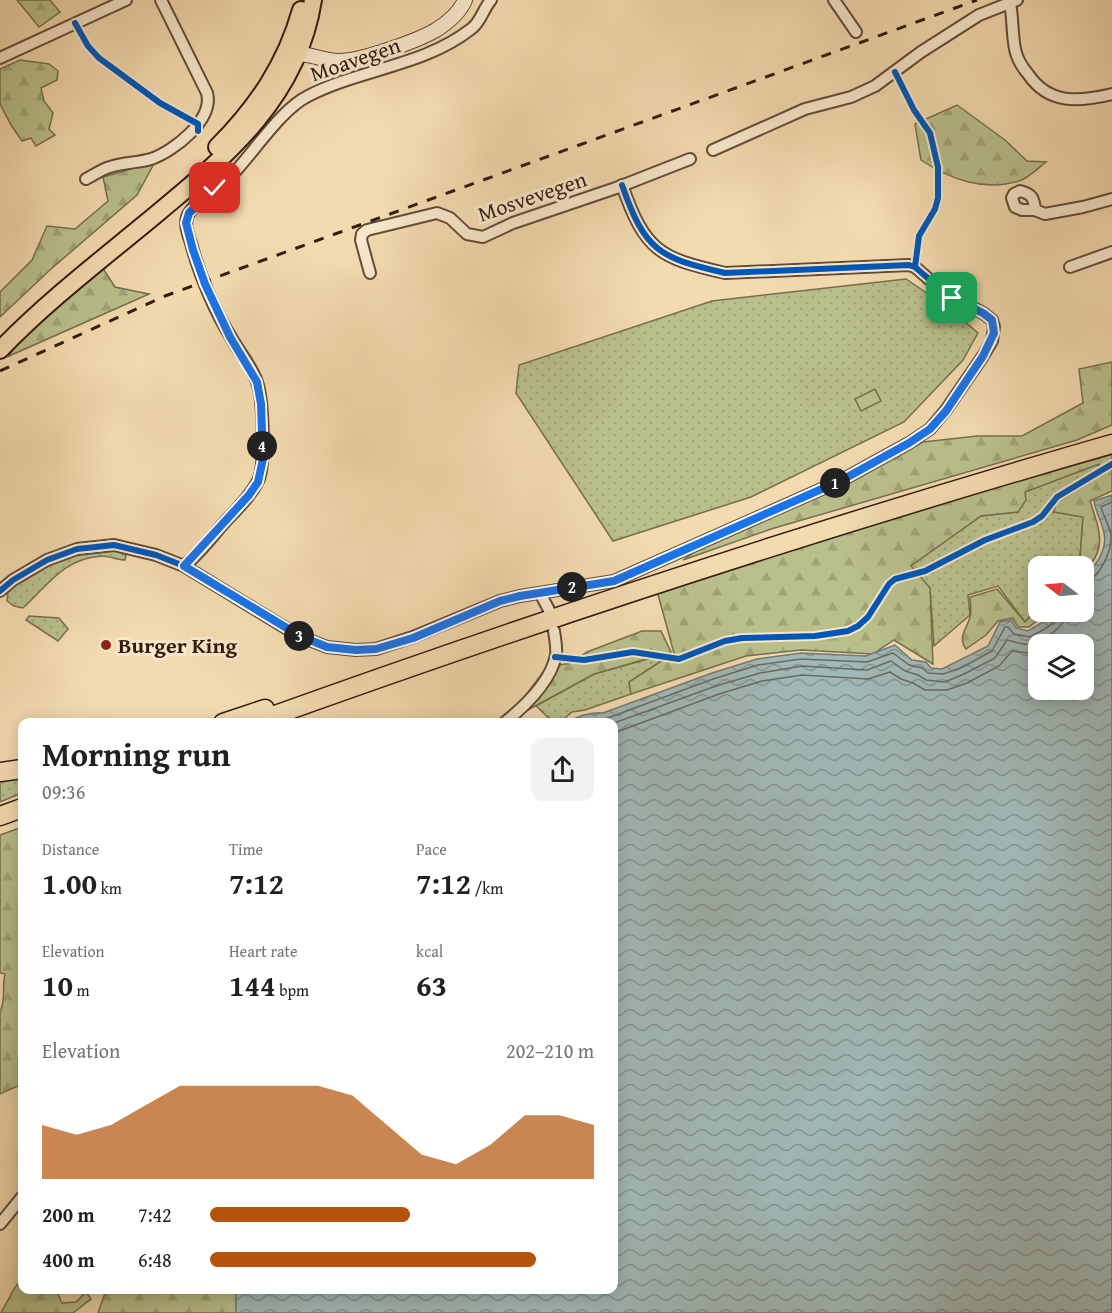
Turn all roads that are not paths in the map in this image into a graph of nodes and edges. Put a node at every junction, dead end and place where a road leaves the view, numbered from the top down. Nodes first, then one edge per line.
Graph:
1 (126, 0) edge
2 (161, 0) edge
3 (303, 0) edge
4 (313, 0) edge
5 (465, 0) edge
6 (491, 0) edge
7 (834, 0) edge
8 (1014, 1) edge
9 (856, 33) dead end
10 (305, 52) junction
11 (0, 58) edge
12 (336, 61) junction
13 (286, 66) junction
14 (1112, 94) edge
15 (713, 150) dead end
16 (690, 159) dead end
17 (86, 179) dead end
18 (622, 185) junction
19 (1112, 199) edge
20 (1035, 210) dead end
21 (1112, 252) edge
22 (1070, 267) dead end
23 (370, 273) dead end
24 (0, 338) edge
25 (0, 350) edge
26 (1112, 444) edge
27 (184, 566) junction
28 (0, 591) edge
29 (540, 593) junction
30 (549, 610) dead end
31 (554, 631) dead end
32 (408, 668) junction
33 (238, 718) edge
34 (267, 718) edge
35 (509, 718) edge
36 (18, 770) edge
37 (0, 772) edge
38 (18, 809) edge
39 (0, 816) edge
40 (18, 1202) edge
41 (0, 1224) edge

1 - 11 street
2 - 17 street
3 - 13 main road
4 - 10 main road
5 - 12 street
6 - 27 street, Moavegen
7 - 9 street
8 - 14 street
8 - 15 street
10 - 12 street
10 - 13 main road
12 - 13 street
13 - 24 main road
13 - 25 main road
16 - 18 street, Mosvevegen
18 - 23 street, Mosvevegen
18 - 29 street
19 - 20 street
21 - 22 street
26 - 32 highway
27 - 28 street
27 - 29 street
29 - 30 street
31 - 35 street
32 - 33 highway
32 - 34 highway
36 - 37 highway
38 - 39 highway
40 - 41 street

